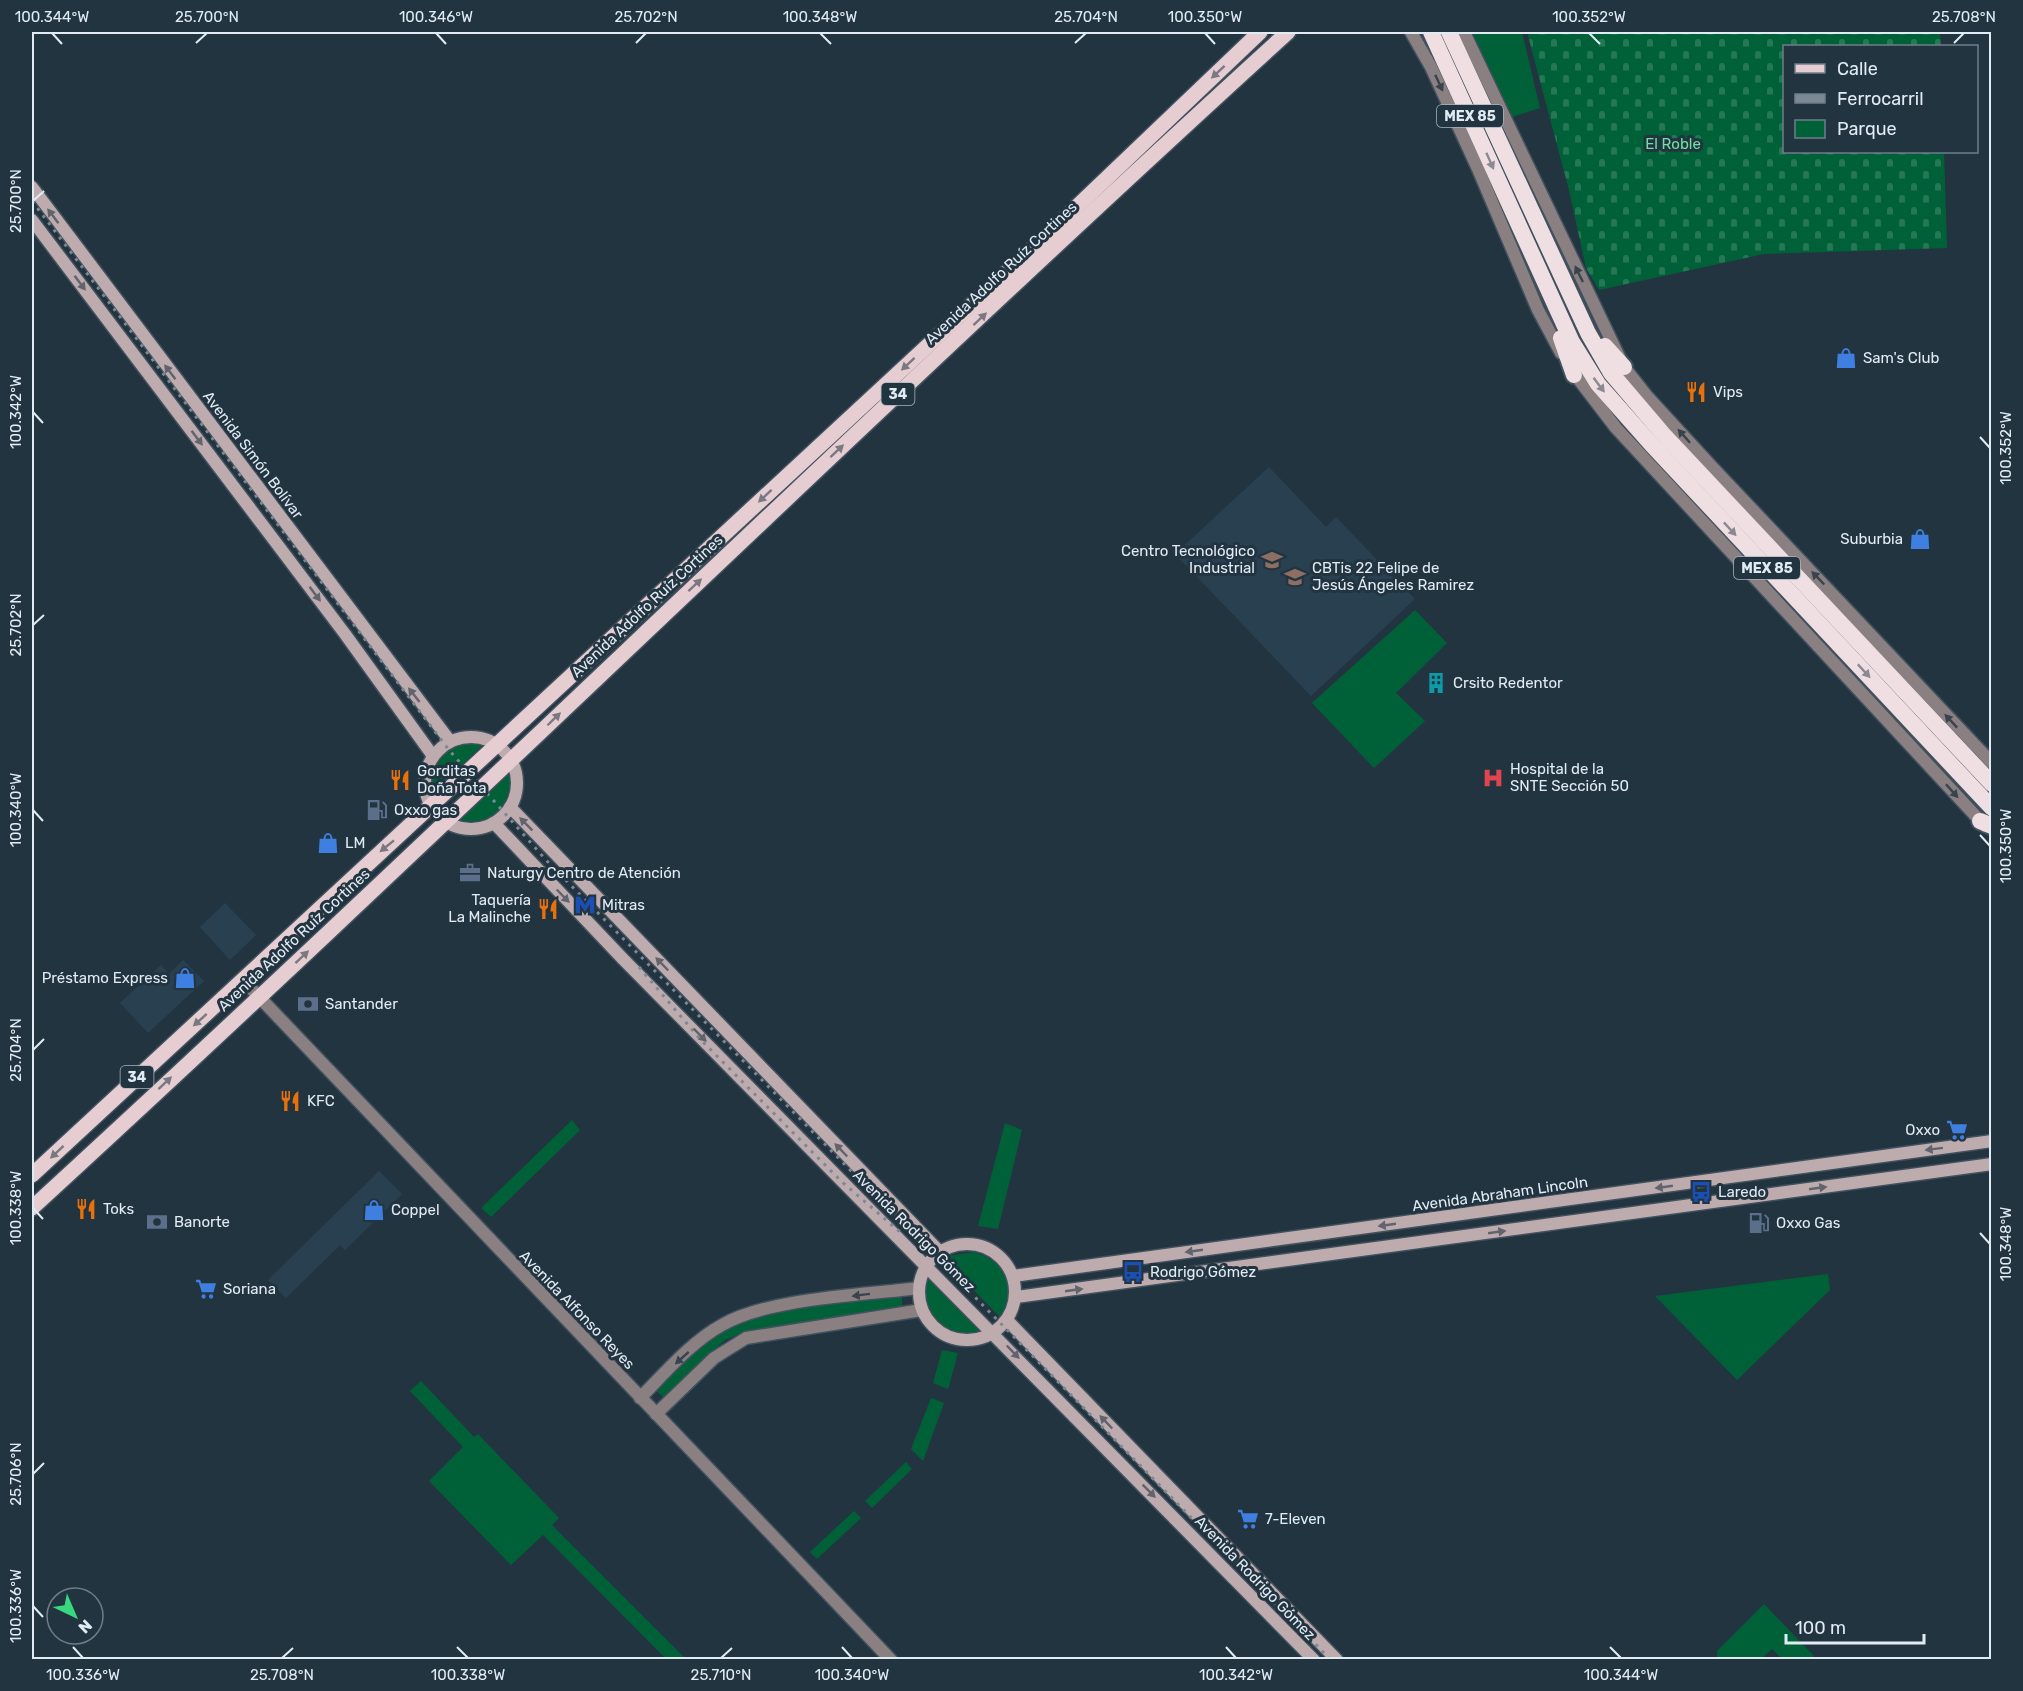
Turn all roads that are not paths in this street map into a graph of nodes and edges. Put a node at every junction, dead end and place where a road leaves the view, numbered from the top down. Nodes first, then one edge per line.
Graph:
1 (1260, 32) edge
2 (1288, 32) edge
3 (1411, 32) edge
4 (1431, 32) edge
5 (1449, 32) edge
6 (1464, 32) edge
7 (32, 187) edge
8 (1516, 198) junction
9 (32, 220) edge
10 (1574, 303) junction
11 (1559, 317) junction
12 (1624, 367) junction
13 (1574, 375) junction
14 (517, 727) junction
15 (450, 741) junction
16 (530, 743) junction
17 (498, 745) junction
18 (433, 756) junction
19 (512, 760) junction
20 (1992, 763) edge
21 (1992, 784) edge
22 (431, 807) junction
23 (510, 807) junction
24 (1992, 808) edge
25 (446, 822) junction
26 (494, 823) junction
27 (1988, 827) edge
28 (243, 980) junction
29 (259, 996) junction
30 (1992, 1141) edge
31 (1992, 1164) edge
32 (32, 1175) edge
33 (32, 1208) edge
34 (940, 1252) junction
35 (927, 1266) junction
36 (1013, 1276) junction
37 (919, 1288) junction
38 (1016, 1297) junction
39 (922, 1310) junction
40 (1007, 1320) junction
41 (994, 1333) junction
42 (640, 1398) junction
43 (656, 1414) junction
44 (891, 1659) edge
45 (1314, 1659) edge
46 (1337, 1659) edge

1 -> 14 main road, Avenida Adolfo Ruíz Cortines / 34
16 -> 2 main road, Avenida Adolfo Ruíz Cortines / 34
3 -> 13 street
4 -> 8 highway, MEX 85
5 - 8 highway, MEX 85
12 -> 6 street
15 -> 7 main road, Avenida Simón Bolívar
8 - 10 highway, MEX 85
8 - 11 highway, MEX 85
9 -> 18 main road
10 - 12 highway
10 - 21 highway, MEX 85
11 - 13 highway
11 -> 24 highway, MEX 85
20 -> 12 street
13 -> 27 street
14 - 16 main road
14 - 17 main road, Avenida Adolfo Ruíz Cortines / 34
15 - 17 main road
15 - 18 main road
16 - 19 main road, Avenida Adolfo Ruíz Cortines / 34
17 - 19 main road
17 - 22 main road, Avenida Adolfo Ruíz Cortines / 34
18 - 22 main road
19 - 23 main road
19 - 25 main road, Avenida Adolfo Ruíz Cortines / 34
22 - 25 main road
22 -> 28 main road, Avenida Adolfo Ruíz Cortines / 34
23 - 26 main road
34 -> 23 main road, Avenida Rodrigo Gómez
25 - 26 main road
29 -> 25 main road, Avenida Adolfo Ruíz Cortines / 34
26 -> 35 main road, Avenida Rodrigo Gómez
28 - 29 street, Avenida Alfonso Reyes
28 -> 32 main road, Avenida Adolfo Ruíz Cortines / 34
33 -> 29 main road, Avenida Adolfo Ruíz Cortines / 34
29 - 42 street, Avenida Alfonso Reyes
30 -> 36 main road, Avenida Abraham Lincoln
38 -> 31 main road
34 - 35 main road
34 - 36 main road
35 - 37 main road
35 - 41 main road, Avenida Rodrigo Gómez
36 - 38 main road
37 - 39 main road
37 -> 42 street
38 - 40 main road
39 - 41 main road
39 - 43 street
40 - 41 main road
46 -> 40 main road, Avenida Rodrigo Gómez
41 -> 45 main road, Avenida Rodrigo Gómez
42 - 43 street, Avenida Alfonso Reyes
43 - 44 street, Avenida Alfonso Reyes

